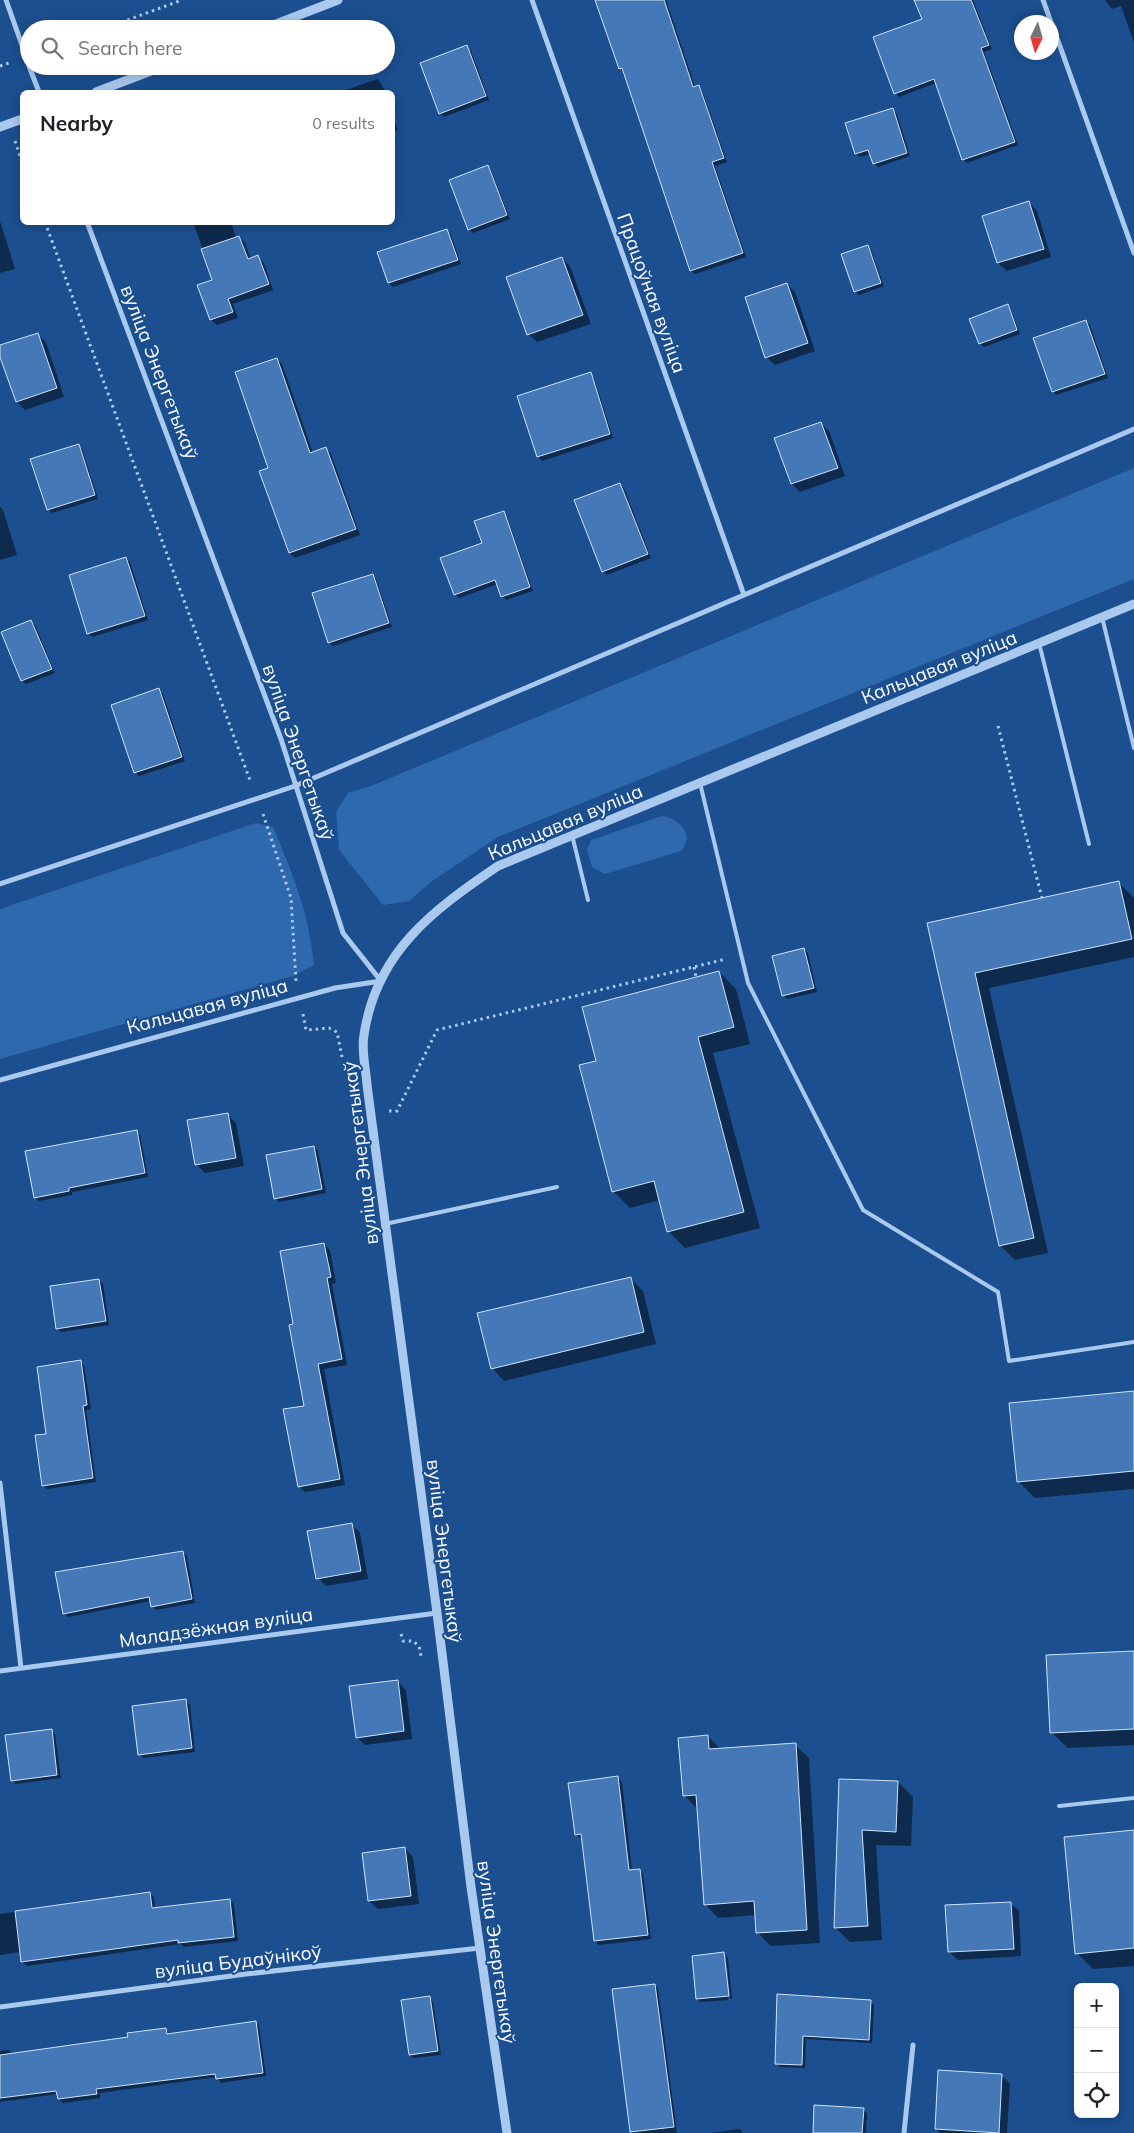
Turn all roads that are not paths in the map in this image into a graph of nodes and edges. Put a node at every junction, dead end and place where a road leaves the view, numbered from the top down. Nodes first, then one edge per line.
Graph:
1 (6, 0) edge
2 (338, 0) edge
3 (532, 0) edge
4 (1043, 0) edge
5 (1048, 15) edge
6 (286, 20) edge
7 (20, 40) edge
8 (1059, 45) edge
9 (32, 75) edge
10 (140, 75) edge
11 (38, 90) edge
12 (101, 90) edge
13 (20, 121) edge
14 (0, 127) edge
15 (88, 225) edge
16 (1134, 254) edge
17 (1134, 430) edge
18 (744, 596) junction
19 (1134, 604) edge
20 (1102, 617) junction
21 (1039, 643) junction
22 (1134, 748) edge
23 (700, 783) junction
24 (295, 786) junction
25 (572, 835) junction
26 (1090, 844) dead end
27 (0, 884) edge
28 (588, 900) dead end
29 (381, 981) junction
30 (0, 1080) edge
31 (557, 1187) dead end
32 (385, 1224) junction
33 (1134, 1342) edge
34 (0, 1483) edge
35 (437, 1613) junction
36 (21, 1668) junction
37 (0, 1671) edge
38 (1134, 1798) edge
39 (1060, 1806) dead end
40 (480, 1948) junction
41 (0, 2007) edge
42 (913, 2045) dead end
43 (506, 2133) edge
44 (904, 2133) edge

1 - 7 street
2 - 6 street
3 - 18 street, Працоўная вуліца
4 - 5 street
8 - 16 street
9 - 11 street
10 - 12 street
13 - 14 street
15 - 24 street, вуліца Энергетыкаў
17 - 18 street
18 - 24 street
19 - 20 street, Кальцавая вуліца
20 - 21 street, Кальцавая вуліца
20 - 22 lane
21 - 23 street, Кальцавая вуліца
21 - 26 lane
23 - 25 street, Кальцавая вуліца
23 - 33 lane
24 - 27 street
24 - 29 street, вуліца Энергетыкаў
25 - 28 lane
25 - 29 street, Кальцавая вуліца
29 - 30 street, Кальцавая вуліца
29 - 32 street, вуліца Энергетыкаў
31 - 32 lane
32 - 35 street, вуліца Энергетыкаў
34 - 36 street
35 - 36 street, Маладзёжная вуліца
35 - 40 street, вуліца Энергетыкаў
36 - 37 street, Маладзёжная вуліца
38 - 39 lane
40 - 41 street, вуліца Будаўнікоў
40 - 43 street, вуліца Энергетыкаў
42 - 44 street

